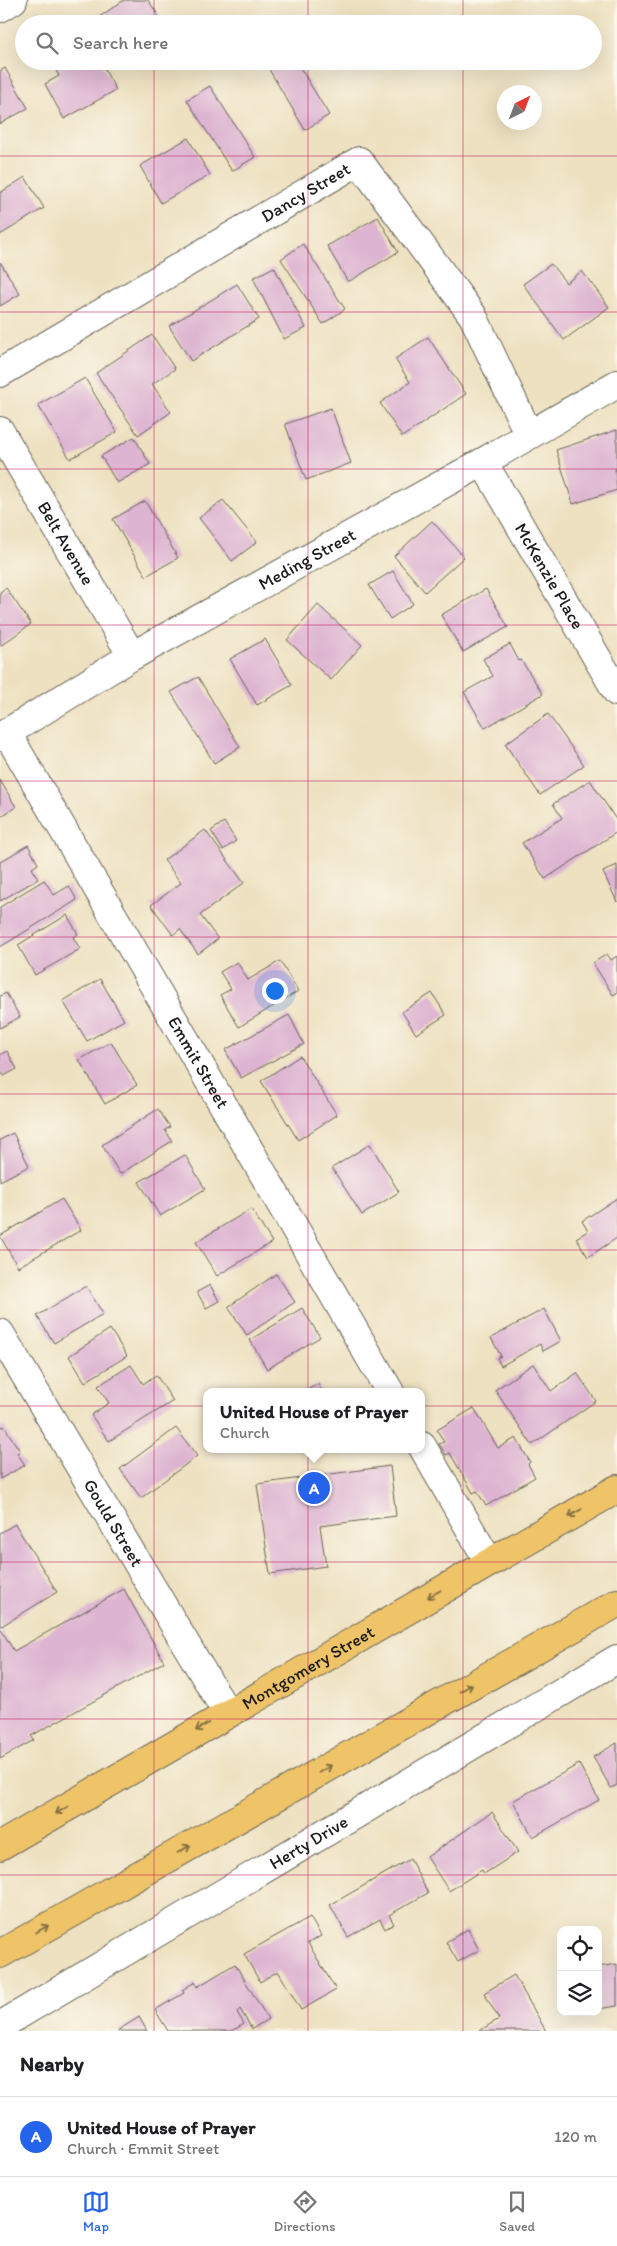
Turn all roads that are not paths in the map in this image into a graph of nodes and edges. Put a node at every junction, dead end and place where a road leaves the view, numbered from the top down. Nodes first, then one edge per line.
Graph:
1 (13, 0) edge
2 (0, 8) edge
3 (0, 372) edge
4 (617, 384) edge
5 (0, 431) edge
6 (529, 435) junction
7 (483, 462) junction
8 (132, 656) junction
9 (617, 692) edge
10 (4, 735) edge
11 (0, 1334) edge
12 (388, 1388) edge
13 (425, 1451) edge
14 (617, 1489) edge
15 (489, 1562) junction
16 (617, 1603) edge
17 (617, 1659) edge
18 (226, 1713) junction
19 (0, 1846) edge
20 (0, 1954) edge
21 (0, 2026) edge

1 - 2 street
3 - 6 street, Dancy Street
4 - 6 street, Meding Street
5 - 8 street, Belt Avenue
6 - 7 street, Meding Street
7 - 8 street, Meding Street
7 - 9 street, McKenzie Place
8 - 10 street, Meding Street
10 - 12 street, Emmit Street
11 - 18 street, Gould Street
13 - 15 street
14 -> 15 main road, Montgomery Street
15 -> 18 main road, Montgomery Street
20 -> 16 main road
17 - 21 street, Herty Drive
18 -> 19 main road, Montgomery Street

